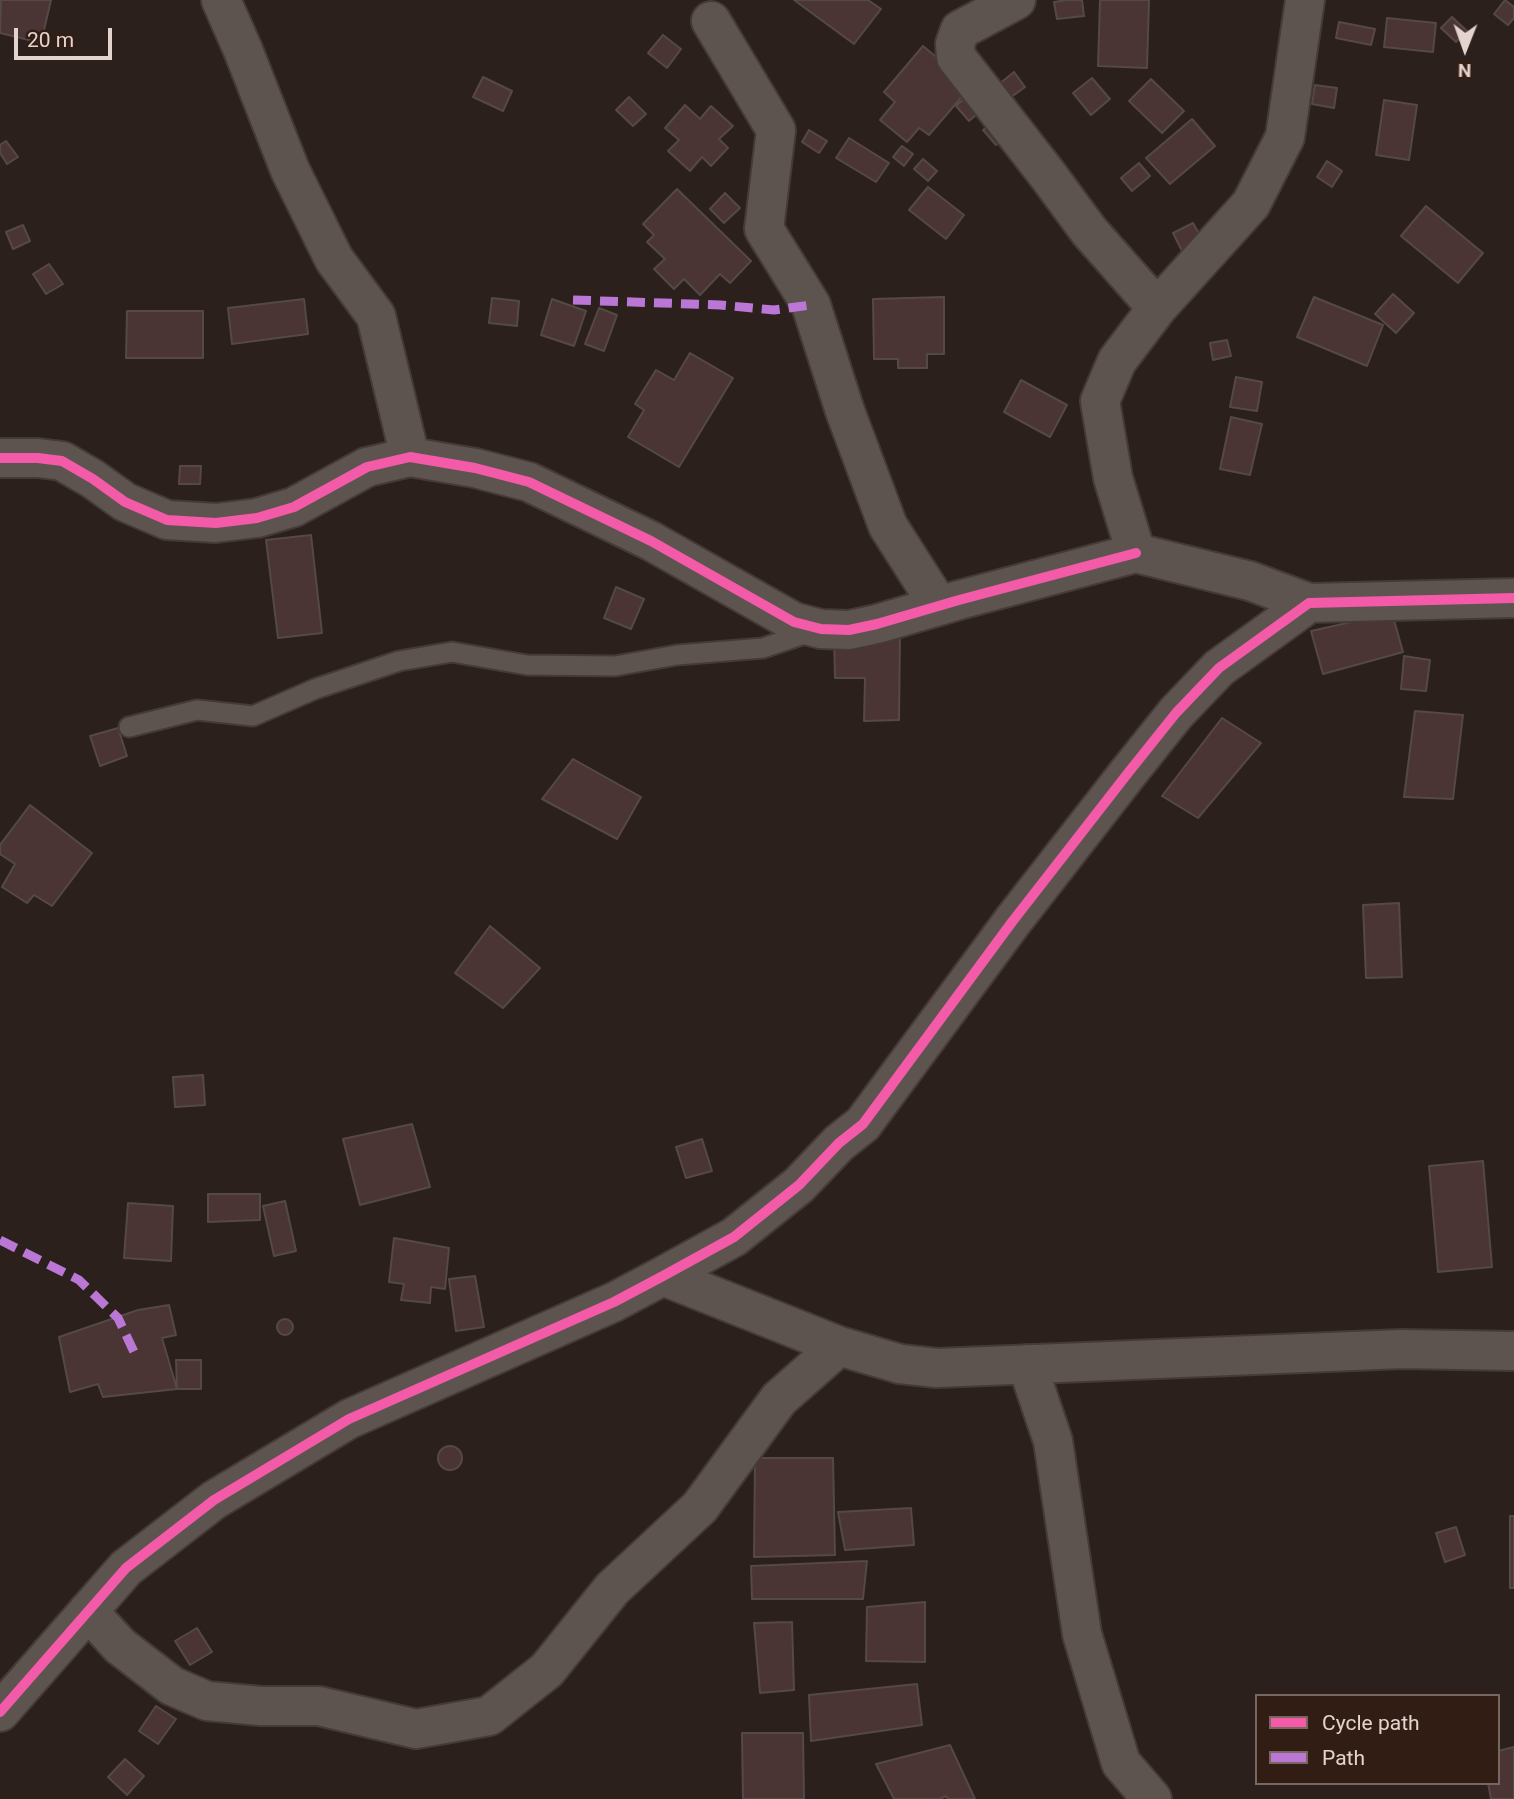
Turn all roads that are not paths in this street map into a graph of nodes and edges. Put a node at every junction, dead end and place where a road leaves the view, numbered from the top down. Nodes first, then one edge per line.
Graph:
1 (221, 0) edge
2 (1016, 0) edge
3 (1305, 0) edge
4 (711, 21) dead end
5 (1157, 308) junction
6 (410, 457) junction
7 (0, 458) edge
8 (1136, 553) junction
9 (1514, 598) edge
10 (1309, 603) junction
11 (939, 606) junction
12 (821, 629) junction
13 (128, 727) dead end
14 (663, 1276) junction
15 (839, 1346) junction
16 (1514, 1351) edge
17 (1027, 1364) junction
18 (88, 1611) junction
19 (0, 1712) edge
20 (1152, 1799) edge

1 - 6 street
2 - 5 street
3 - 5 street
4 - 11 street
5 - 8 street
6 - 7 street
6 - 12 street
8 - 10 street
8 - 11 street
9 - 10 street
10 - 14 street
11 - 12 street
12 - 13 lane
14 - 15 street
14 - 18 street
15 - 17 street
15 - 18 street
16 - 17 street
17 - 20 street
18 - 19 street

